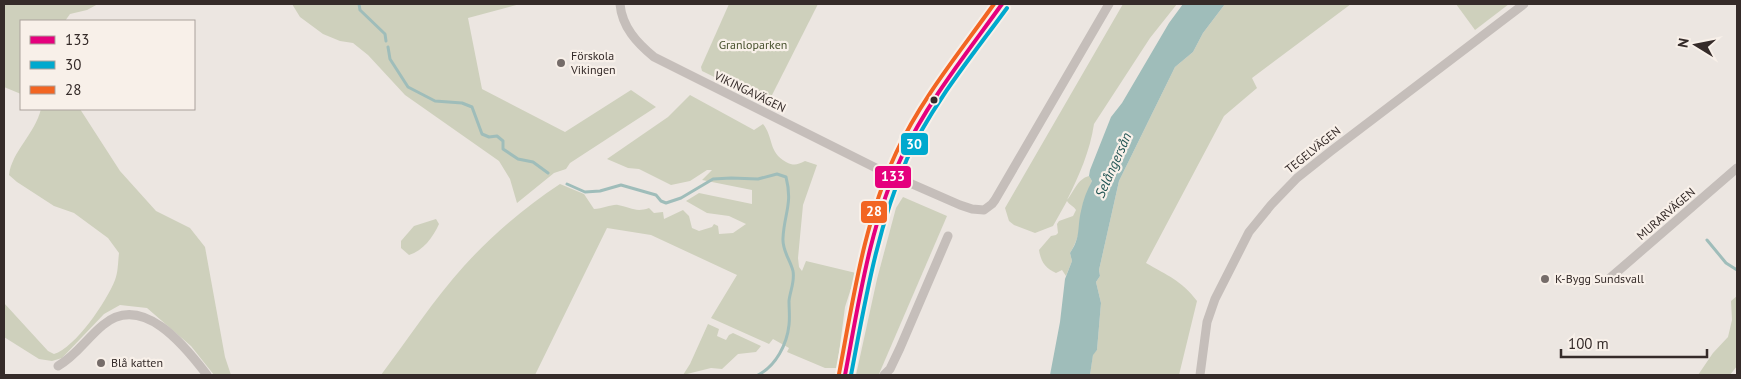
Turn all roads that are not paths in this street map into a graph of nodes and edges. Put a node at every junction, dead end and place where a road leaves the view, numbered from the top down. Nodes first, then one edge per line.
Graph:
1 (620, 4) edge
2 (1002, 4) edge
3 (1109, 4) edge
4 (1524, 4) edge
5 (1737, 168) edge
6 (893, 176) junction
7 (948, 236) dead end
8 (1610, 278) dead end
9 (58, 366) dead end
10 (207, 375) edge
11 (845, 375) edge
12 (884, 375) edge
13 (1200, 375) edge

1 - 6 street, VIKINGAVÄGEN
2 - 6 street
3 - 6 street, VIKINGAVÄGEN
4 - 13 street, TEGELVÄGEN
5 - 8 street, MURARVÄGEN
6 - 11 street
7 - 12 street
9 - 10 street

